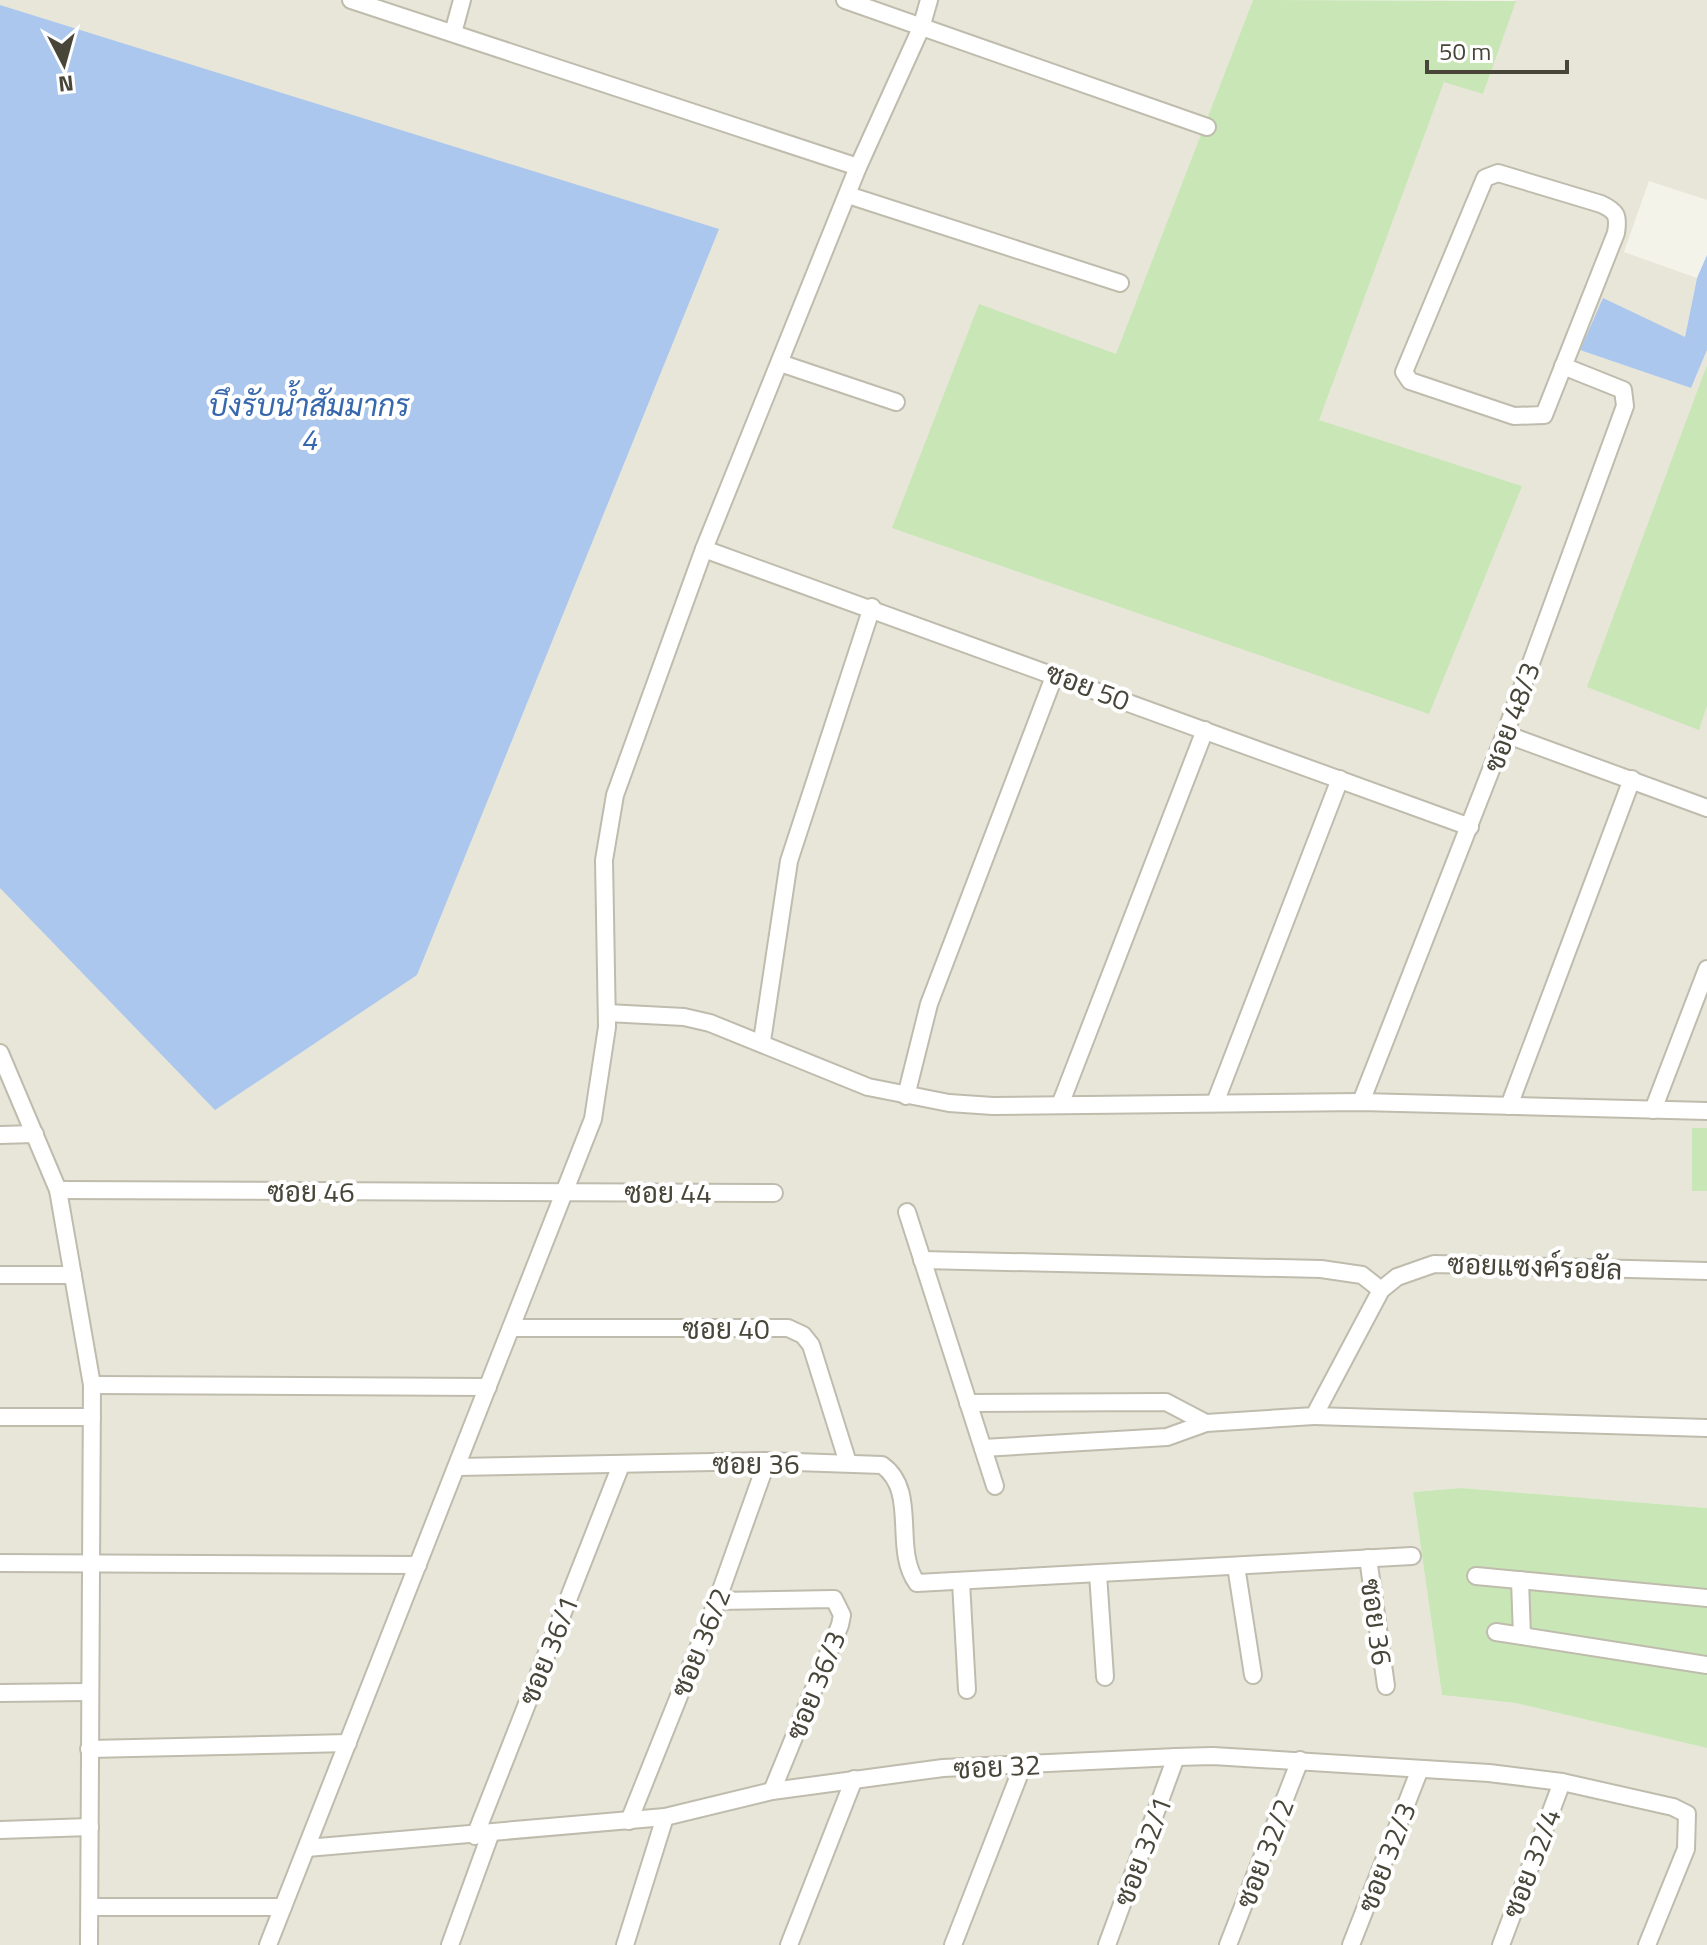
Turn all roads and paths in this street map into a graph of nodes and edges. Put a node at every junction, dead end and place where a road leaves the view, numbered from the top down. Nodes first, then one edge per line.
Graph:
1 (351, 0) edge
2 (462, 0) edge
3 (845, 0) edge
4 (929, 0) edge
5 (921, 28) junction
6 (453, 33) junction
7 (1207, 127) dead end
8 (858, 167) junction
9 (848, 195) junction
10 (1120, 283) dead end
11 (780, 363) junction
12 (1563, 366) junction
13 (896, 402) dead end
14 (704, 549) junction
15 (872, 607) junction
16 (1055, 674) junction
17 (1205, 730) junction
18 (1505, 734) junction
19 (1340, 779) junction
20 (1632, 779) junction
21 (1707, 808) edge
22 (1470, 827) junction
23 (1707, 969) edge
24 (607, 1013) junction
25 (762, 1041) junction
26 (0, 1053) edge
27 (906, 1096) junction
28 (1361, 1102) junction
29 (1215, 1103) junction
30 (1060, 1105) junction
31 (1509, 1106) junction
32 (1653, 1110) junction
33 (1707, 1111) edge
34 (35, 1134) junction
35 (0, 1135) edge
36 (58, 1190) junction
37 (563, 1192) junction
38 (774, 1193) dead end
39 (907, 1212) dead end
40 (922, 1260) junction
41 (1707, 1271) edge
42 (0, 1275) edge
43 (73, 1275) junction
44 (1381, 1290) junction
45 (511, 1328) junction
46 (92, 1385) junction
47 (488, 1387) junction
48 (968, 1403) junction
49 (1314, 1416) junction
50 (0, 1417) edge
51 (92, 1417) junction
52 (1206, 1423) junction
53 (1707, 1428) edge
54 (983, 1448) junction
55 (767, 1461) junction
56 (848, 1463) junction
57 (621, 1465) junction
58 (457, 1467) junction
59 (995, 1486) dead end
60 (1412, 1556) dead end
61 (1368, 1558) junction
62 (0, 1563) edge
63 (90, 1564) junction
64 (418, 1565) junction
65 (1236, 1566) junction
66 (1098, 1574) junction
67 (1476, 1576) dead end
68 (1520, 1580) junction
69 (961, 1582) junction
70 (1707, 1598) edge
71 (717, 1601) junction
72 (1496, 1632) dead end
73 (1522, 1636) junction
74 (1707, 1665) edge
75 (1253, 1675) dead end
76 (1105, 1677) dead end
77 (1386, 1686) dead end
78 (967, 1690) dead end
79 (89, 1692) junction
80 (0, 1693) edge
81 (348, 1743) junction
82 (89, 1749) junction
83 (1176, 1757) junction
84 (1300, 1760) junction
85 (1023, 1765) junction
86 (1420, 1769) junction
87 (854, 1779) junction
88 (1562, 1782) junction
89 (772, 1791) junction
90 (665, 1817) junction
91 (629, 1821) junction
92 (90, 1827) junction
93 (0, 1830) edge
94 (482, 1835) junction
95 (307, 1848) junction
96 (90, 1907) junction
97 (283, 1907) junction
98 (89, 1945) edge
99 (268, 1945) edge
100 (450, 1945) edge
101 (625, 1945) edge
102 (789, 1945) edge
103 (953, 1945) edge
104 (1107, 1945) edge
105 (1228, 1945) edge
106 (1351, 1945) edge
107 (1501, 1945) edge
108 (1647, 1945) edge

1 - 6 street
2 - 6 street
3 - 5 street
4 - 5 street
5 - 7 street
5 - 8 street
6 - 8 street
8 - 9 street
9 - 10 street
9 - 11 street
11 - 13 street
11 - 14 street
12 - 12 street
12 - 18 street, ซอย 48/3
14 - 15 street, ซอย 50
14 - 24 street
15 - 16 street, ซอย 50
15 - 25 street
16 - 17 street, ซอย 50
16 - 27 street
17 - 19 street, ซอย 50
17 - 30 street
18 - 20 street
18 - 22 street, ซอย 48/3
19 - 22 street, ซอย 50
19 - 29 street
20 - 21 street
20 - 31 street
22 - 28 street, ซอย 48/3
23 - 32 street
24 - 25 street
24 - 37 street
25 - 27 street
26 - 34 street
27 - 30 street
28 - 29 street
28 - 31 street
29 - 30 street
31 - 32 street
32 - 33 street
34 - 35 street
34 - 36 street
36 - 37 street, ซอย 46
36 - 43 street
37 - 38 street, ซอย 44
37 - 45 street
39 - 40 street
40 - 44 street
40 - 48 street
41 - 44 street, ซอยแซงค์รอยัล
42 - 43 street
43 - 46 street
44 - 49 street
45 - 47 street
45 - 56 street, ซอย 40
46 - 47 street
46 - 51 street
47 - 58 street
48 - 52 street
48 - 54 street
49 - 52 street
49 - 53 street
50 - 51 street
51 - 63 street
52 - 54 street
54 - 59 street
55 - 56 street, ซอย 36
55 - 57 street, ซอย 36
55 - 71 street, ซอย 36/2
56 - 69 street, ซอย 36
57 - 58 street, ซอย 36
57 - 94 street, ซอย 36/1
58 - 64 street
60 - 61 street, ซอย 36
61 - 65 street, ซอย 36
61 - 77 street, ซอย 36
62 - 63 street
63 - 64 street
63 - 79 street
64 - 81 street
65 - 66 street, ซอย 36
65 - 75 street
66 - 69 street, ซอย 36
66 - 76 street
67 - 68 street
68 - 70 street
68 - 73 street
69 - 78 street
71 - 89 street, ซอย 36/3
71 - 91 street, ซอย 36/2
72 - 73 street
73 - 74 street
79 - 80 street
79 - 82 street
81 - 82 street
81 - 95 street
82 - 92 street
83 - 84 street, ซอย 32
83 - 85 street, ซอย 32
83 - 104 street, ซอย 32/1
84 - 86 street, ซอย 32
84 - 105 street, ซอย 32/2
85 - 87 street, ซอย 32
85 - 103 street
86 - 88 street, ซอย 32
86 - 106 street, ซอย 32/3
87 - 89 street, ซอย 32
87 - 102 street
88 - 107 street, ซอย 32/4
88 - 108 street, ซอย 32
89 - 90 street, ซอย 32
90 - 91 street, ซอย 32
90 - 101 street
91 - 94 street, ซอย 32
92 - 93 street
92 - 96 street
94 - 95 street, ซอย 32
94 - 100 street, ซอย 36/1
95 - 97 street
96 - 97 street
96 - 98 street
97 - 99 street

